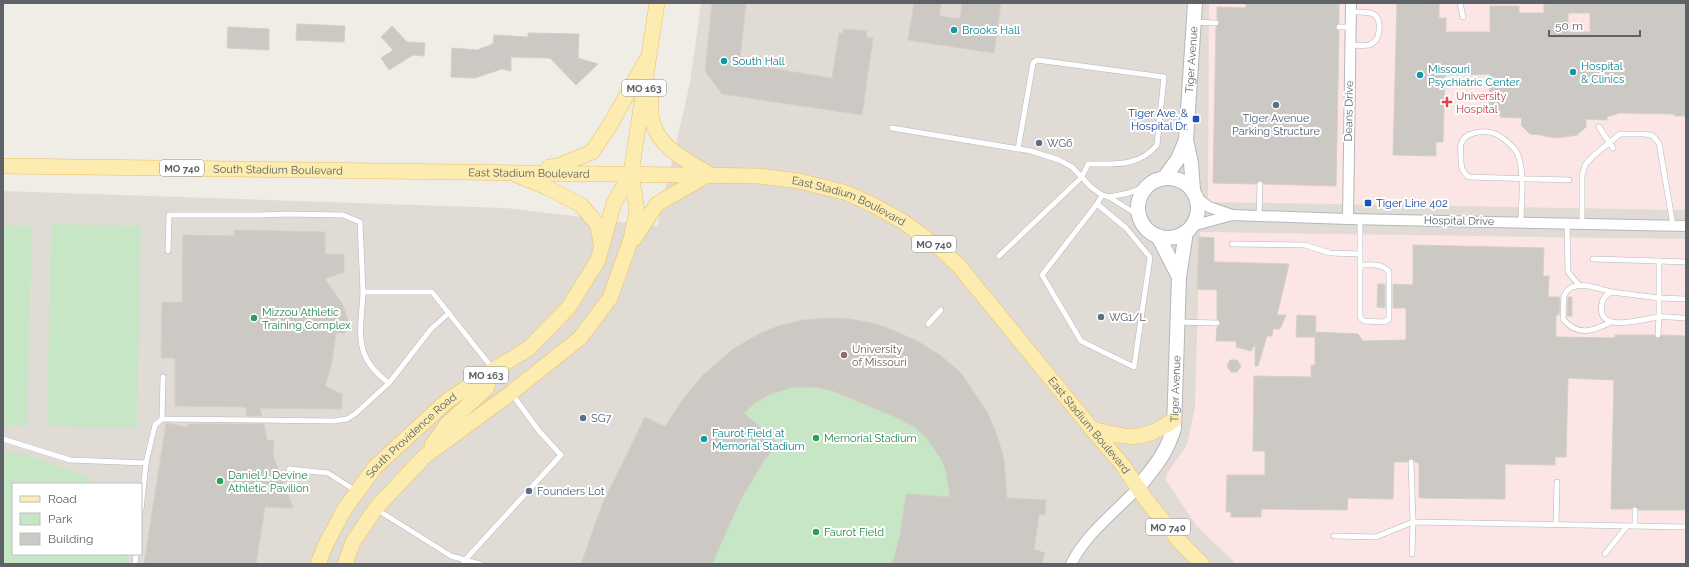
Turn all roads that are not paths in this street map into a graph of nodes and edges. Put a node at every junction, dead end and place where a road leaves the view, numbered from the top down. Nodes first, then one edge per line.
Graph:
1 (657, 3) edge
2 (1195, 3) edge
3 (1460, 3) edge
4 (1351, 8) edge
5 (1463, 17) dead end
6 (1193, 22) junction
7 (1216, 23) dead end
8 (1339, 27) dead end
9 (1351, 27) junction
10 (1350, 45) junction
11 (649, 54) junction
12 (1598, 127) dead end
13 (892, 128) dead end
14 (1186, 140) junction
15 (1609, 142) junction
16 (1613, 148) dead end
17 (1018, 149) junction
18 (3, 166) edge
19 (361, 170) joint
20 (508, 172) junction
21 (631, 173) junction
22 (709, 174) junction
23 (1082, 177) junction
24 (1165, 177) junction
25 (1521, 178) junction
26 (1568, 180) dead end
27 (1260, 184) dead end
28 (1146, 186) junction
29 (1195, 194) junction
30 (1102, 195) junction
31 (1109, 197) junction
32 (1097, 204) junction
33 (1138, 215) junction
34 (1232, 215) junction
35 (1259, 216) junction
36 (1348, 220) junction
37 (1360, 220) junction
38 (1521, 222) junction
39 (1567, 223) junction
40 (1582, 224) junction
41 (1673, 225) junction
42 (1686, 226) edge
43 (1189, 229) junction
44 (1158, 236) junction
45 (1232, 244) dead end
46 (601, 248) junction
47 (168, 251) dead end
48 (626, 254) junction
49 (1360, 254) junction
50 (999, 256) dead end
51 (1592, 259) dead end
52 (1658, 261) junction
53 (1686, 262) edge
54 (1360, 265) junction
55 (1179, 278) junction
56 (1579, 285) junction
57 (363, 292) junction
58 (1612, 292) junction
59 (1659, 298) junction
60 (1686, 298) edge
61 (941, 310) dead end
62 (449, 313) junction
63 (1659, 317) junction
64 (1686, 318) edge
65 (1178, 322) junction
66 (1611, 322) junction
67 (1217, 323) dead end
68 (928, 324) dead end
69 (1658, 335) dead end
70 (493, 370) junction
71 (163, 377) dead end
72 (389, 383) junction
73 (511, 393) junction
74 (162, 419) junction
75 (1174, 420) junction
76 (1092, 429) junction
77 (3, 439) edge
78 (425, 456) junction
79 (1411, 462) dead end
80 (146, 463) junction
81 (289, 469) dead end
82 (1557, 482) dead end
83 (1137, 488) junction
84 (357, 492) junction
85 (142, 501) edge
86 (376, 508) junction
87 (1635, 510) dead end
88 (1413, 522) junction
89 (1556, 525) junction
90 (1627, 526) junction
91 (1635, 526) junction
92 (1686, 527) edge
93 (1334, 536) dead end
94 (1412, 554) dead end
95 (1605, 554) dead end
96 (464, 562) edge
97 (318, 564) edge
98 (345, 564) edge
99 (480, 564) edge
100 (1071, 564) edge
101 (1202, 564) edge

1 - 11 main road, South Providence Road / MO 163
2 - 6 street, Tiger Avenue
3 - 5 lane
4 - 9 street, Deans Drive
4 - 10 lane
6 - 7 lane
6 - 14 street, Tiger Avenue
8 - 9 lane
9 - 10 street, Deans Drive
10 - 36 street, Deans Drive
11 - 20 main road
11 - 21 main road, South Providence Road / MO 163
11 - 22 main road
12 - 15 lane
13 - 17 lane
14 - 24 street, Tiger Avenue
14 - 29 street, Tiger Avenue
15 - 16 lane
15 - 40 lane
15 - 41 lane
17 - 23 lane
17 - 23 lane
18 - 19 main road, South Stadium Boulevard / MO 740
19 - 20 main road, East Stadium Boulevard / MO 740
20 - 21 main road, East Stadium Boulevard / MO 740
20 - 46 main road
21 - 22 main road, East Stadium Boulevard / MO 740
21 - 46 main road, South Providence Road / MO 163
21 - 48 main road, South Providence Road / MO 163
22 - 48 main road
22 - 76 main road, East Stadium Boulevard / MO 740
23 - 30 lane
23 - 50 lane
24 - 28 street
24 - 29 street
25 - 25 lane
25 - 26 lane
25 - 38 lane
27 - 35 lane
28 - 31 lane
28 - 33 street
29 - 34 street, Hospital Drive
29 - 43 street
30 - 31 lane
30 - 32 lane
31 - 33 lane
32 - 32 lane
33 - 44 street
34 - 35 street, Hospital Drive
34 - 43 street, Hospital Drive
35 - 36 street, Hospital Drive
36 - 37 street, Hospital Drive
37 - 38 street, Hospital Drive
37 - 49 lane
38 - 39 street, Hospital Drive
39 - 40 street, Hospital Drive
39 - 56 lane
40 - 41 street, Hospital Drive
41 - 42 street, Hospital Drive
43 - 44 street
43 - 55 street, Tiger Avenue
44 - 55 street, Tiger Avenue
45 - 49 lane
46 - 70 main road, South Providence Road / MO 163
47 - 57 lane
48 - 73 main road, South Providence Road / MO 163
49 - 54 lane
51 - 52 lane
52 - 53 lane
52 - 59 lane
54 - 54 lane
55 - 65 street, Tiger Avenue
56 - 58 lane
56 - 66 lane
57 - 62 lane
57 - 72 lane
58 - 59 lane
58 - 66 lane
59 - 60 lane
59 - 63 lane
61 - 68 lane
62 - 70 lane
62 - 72 lane
63 - 64 lane
63 - 66 lane
63 - 69 lane
65 - 67 lane
65 - 75 street, Tiger Avenue
70 - 78 main road
70 - 84 main road, South Providence Road / MO 163
71 - 74 lane
72 - 74 lane
73 - 78 main road, South Providence Road / MO 163
73 - 96 lane
74 - 80 lane
75 - 76 main road
75 - 83 street, Tiger Avenue
76 - 83 main road, East Stadium Boulevard / MO 740
77 - 80 lane
78 - 86 main road, South Providence Road / MO 163
79 - 88 lane
80 - 85 lane
81 - 84 lane
82 - 89 lane
83 - 100 street
83 - 101 main road, East Stadium Boulevard / MO 740
84 - 97 main road, South Providence Road / MO 163
86 - 96 lane
86 - 98 main road, South Providence Road / MO 163
87 - 91 lane
88 - 89 lane
88 - 93 lane
88 - 94 lane
89 - 90 lane
90 - 91 lane
90 - 95 lane
91 - 92 lane
96 - 99 lane

